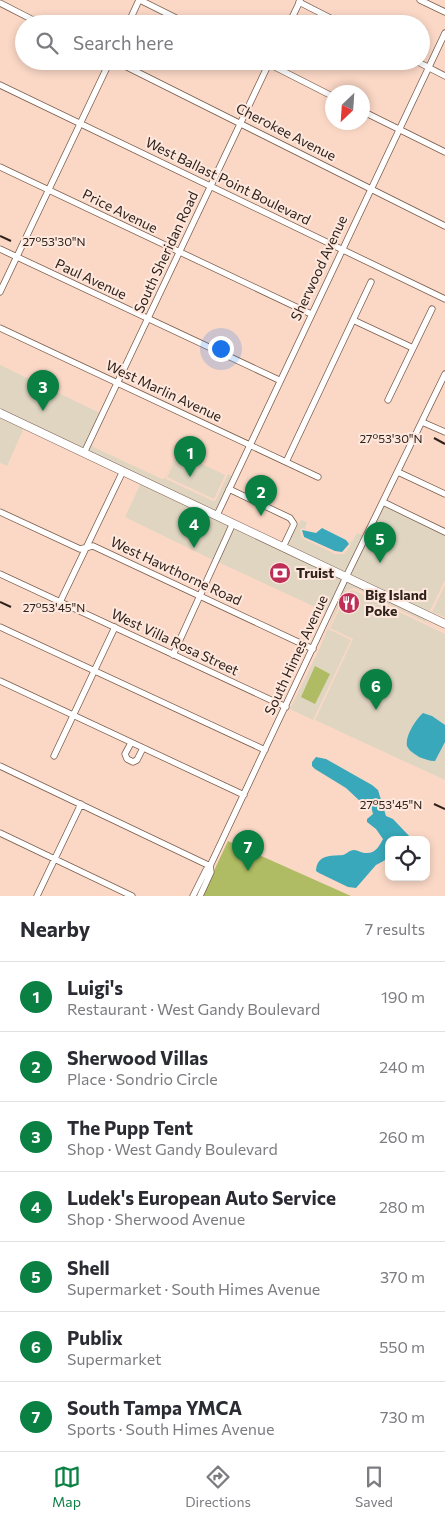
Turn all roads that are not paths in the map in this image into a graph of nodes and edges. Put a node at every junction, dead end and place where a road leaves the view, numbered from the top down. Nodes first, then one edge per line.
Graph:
1 (140, 0) edge
2 (420, 0) edge
3 (300, 1) edge
4 (0, 3) edge
5 (445, 12) edge
6 (23, 15) edge
7 (132, 15) edge
8 (170, 15) edge
9 (293, 15) edge
10 (326, 15) edge
11 (445, 33) edge
12 (430, 64) edge
13 (430, 69) edge
14 (106, 70) edge
15 (133, 70) edge
16 (265, 70) edge
17 (283, 70) edge
18 (427, 70) edge
19 (445, 76) edge
20 (0, 85) edge
21 (325, 92) edge
22 (370, 115) edge
23 (80, 124) junction
24 (241, 124) junction
25 (399, 130) junction
26 (445, 152) edge
27 (0, 167) edge
28 (211, 186) junction
29 (371, 189) junction
30 (48, 190) junction
31 (445, 226) edge
32 (0, 250) edge
33 (342, 250) junction
34 (179, 253) junction
35 (16, 257) junction
36 (371, 282) dead end
37 (0, 292) edge
38 (445, 299) edge
39 (432, 309) dead end
40 (311, 314) junction
41 (147, 319) junction
42 (353, 320) junction
43 (0, 328) edge
44 (413, 348) junction
45 (445, 374) edge
46 (279, 380) junction
47 (117, 383) junction
48 (388, 400) dead end
49 (0, 414) edge
50 (422, 422) junction
51 (445, 432) edge
52 (249, 445) junction
53 (84, 453) junction
54 (286, 462) junction
55 (123, 471) junction
56 (398, 472) junction
57 (318, 477) dead end
58 (229, 489) junction
59 (445, 494) edge
60 (384, 502) junction
61 (0, 512) edge
62 (216, 515) junction
63 (233, 523) junction
64 (445, 532) edge
65 (86, 547) junction
66 (282, 547) junction
67 (0, 574) edge
68 (346, 577) junction
69 (199, 596) junction
70 (60, 602) junction
71 (445, 624) edge
72 (0, 627) edge
73 (115, 627) junction
74 (313, 650) junction
75 (173, 655) junction
76 (94, 671) junction
77 (0, 681) edge
78 (286, 707) junction
79 (74, 716) junction
80 (131, 743) junction
81 (143, 748) junction
82 (265, 750) junction
83 (54, 756) dead end
84 (0, 766) edge
85 (244, 795) junction
86 (81, 804) junction
87 (0, 833) edge
88 (54, 859) junction
89 (210, 866) junction
90 (37, 896) edge
91 (132, 896) edge
92 (193, 896) edge
93 (200, 896) edge

1 - 7 street
1 - 8 street
2 - 5 street
3 - 9 street
3 - 10 street
4 - 6 street
11 - 12 street, Sherwood Avenue
13 - 19 street
14 - 23 street
15 - 24 street, Cherokee Avenue
16 - 24 street, South Sheridan Road
17 - 21 street
18 - 25 street, Sherwood Avenue
20 - 23 street, West Ballast Point Boulevard
22 - 25 street
23 - 28 street, West Ballast Point Boulevard
23 - 30 street
24 - 28 street, South Sheridan Road
24 - 29 street, Cherokee Avenue
25 - 26 street
25 - 29 street, Sherwood Avenue
27 - 30 street, Price Avenue
28 - 33 street, West Ballast Point Boulevard
28 - 34 street, South Sheridan Road
29 - 31 street, Cherokee Avenue
29 - 33 street, Sherwood Avenue
30 - 34 street, Price Avenue
30 - 35 street
32 - 35 street, Paul Avenue
33 - 38 street, West Ballast Point Boulevard
33 - 40 street, Sherwood Avenue
34 - 40 street, Price Avenue
34 - 41 street, South Sheridan Road
35 - 37 street
35 - 41 street, Paul Avenue
36 - 42 street
39 - 44 street
40 - 46 street, Sherwood Avenue
41 - 46 street, Paul Avenue
41 - 47 street, South Sheridan Road
42 - 44 street
42 - 54 street
43 - 47 street, West Marlin Avenue
44 - 48 street
45 - 50 street, South Himes Avenue
46 - 52 street, Sherwood Avenue
47 - 52 street, West Marlin Avenue
47 - 53 street, South Sheridan Road
49 - 53 main road
50 - 51 street
50 - 56 street, South Himes Avenue
52 - 54 street, West Marlin Avenue
52 - 58 street, Sherwood Avenue
53 - 55 main road
54 - 57 street, West Marlin Avenue
55 - 62 main road
55 - 65 street
56 - 59 street
56 - 60 street, South Himes Avenue
58 - 62 street, Sherwood Avenue
58 - 66 street
60 - 64 street
60 - 68 street, South Himes Avenue
61 - 65 street, West Hawthorne Road
62 - 63 main road
63 - 66 main road
63 - 69 street
65 - 69 street, West Hawthorne Road
65 - 70 street
66 - 68 main road
67 - 70 street, West Villa Rosa Street
68 - 71 main road
68 - 74 street, South Himes Avenue
69 - 74 street, West Hawthorne Road
69 - 75 street
70 - 73 street, West Villa Rosa Street
72 - 76 street
73 - 75 street, West Villa Rosa Street
73 - 76 street
74 - 78 street, South Himes Avenue
75 - 78 street, West Villa Rosa Street
76 - 79 street
76 - 82 street
77 - 79 street
78 - 82 street, South Himes Avenue
79 - 80 street
79 - 83 street
80 - 81 street
80 - 81 street
81 - 85 street
82 - 85 street, South Himes Avenue
84 - 86 street
85 - 89 street, South Himes Avenue
86 - 88 street
86 - 89 street
87 - 88 street
88 - 90 street
88 - 91 street
89 - 92 street, South Himes Avenue
89 - 93 street, South Himes Avenue

